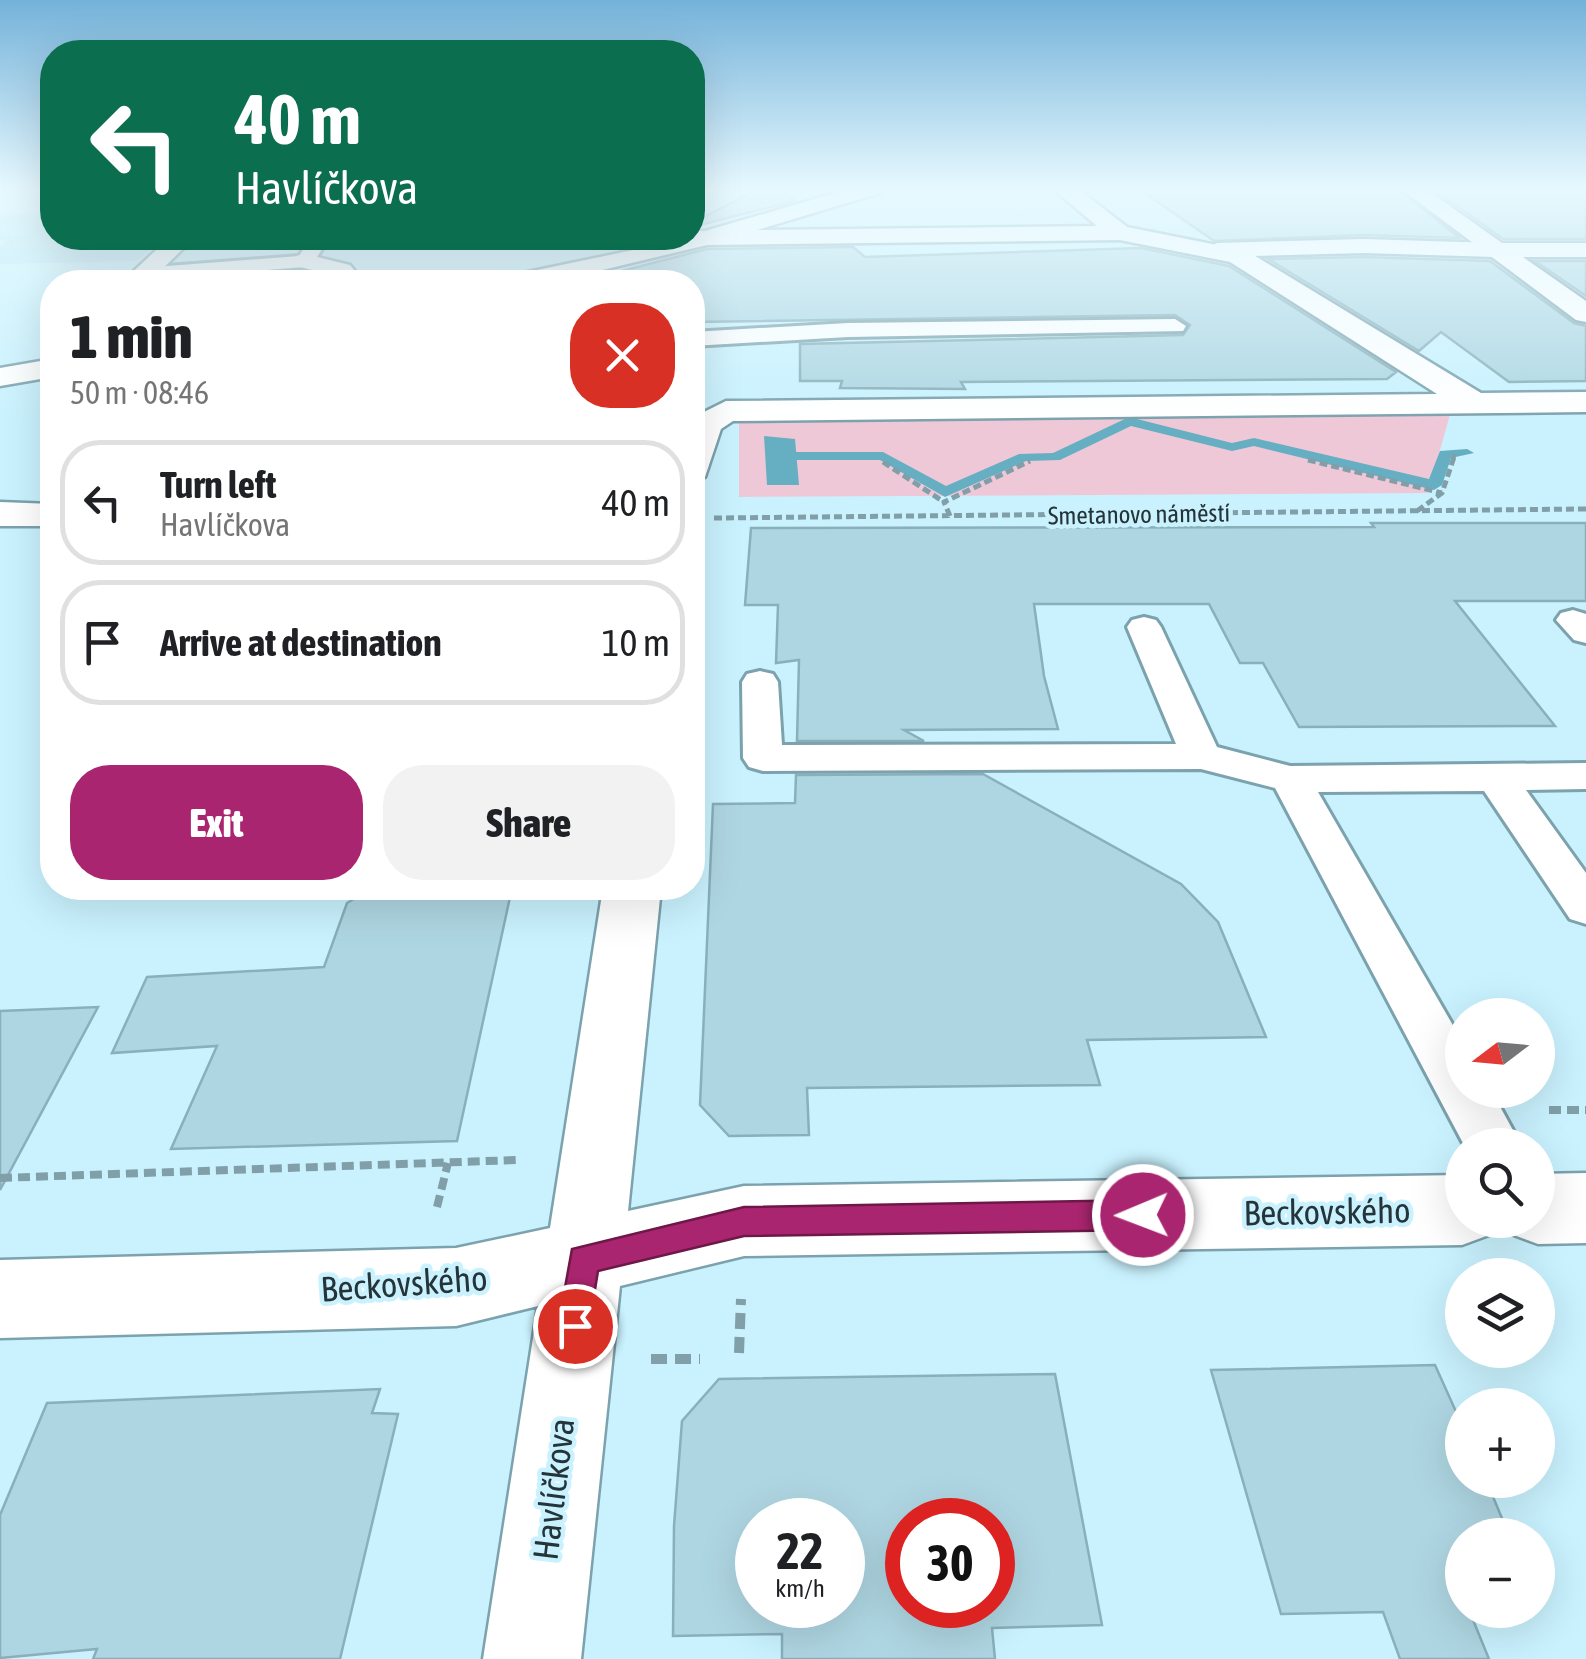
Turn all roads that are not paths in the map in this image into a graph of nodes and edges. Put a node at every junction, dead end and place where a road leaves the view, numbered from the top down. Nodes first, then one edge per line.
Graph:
1 (252, 266) edge
2 (1255, 266) edge
3 (1518, 266) edge
4 (217, 270) edge
5 (1586, 314) edge
6 (1175, 326) dead end
7 (705, 339) edge
8 (40, 370) edge
9 (0, 378) edge
10 (1472, 402) junction
11 (1586, 402) edge
12 (705, 424) edge
13 (0, 514) edge
14 (40, 515) edge
15 (1144, 627) dead end
16 (760, 682) dead end
17 (1200, 756) junction
18 (1586, 776) edge
19 (1496, 778) junction
20 (1290, 779) junction
21 (631, 900) edge
22 (1586, 907) edge
23 (1484, 1128) edge
24 (1586, 1208) edge
25 (1555, 1209) edge
26 (1445, 1210) edge
27 (583, 1260) junction
28 (0, 1300) edge
29 (532, 1659) edge

1 - 4 lane
2 - 10 street
3 - 5 street
6 - 7 lane
8 - 9 street
10 - 11 street
10 - 12 street
13 - 14 street
15 - 17 lane
16 - 17 lane
17 - 20 lane
18 - 19 lane
19 - 20 lane
19 - 22 lane
20 - 23 lane
21 - 27 street, Havlíčkova
24 - 25 street
26 - 27 street, Beckovského
27 - 28 street, Beckovského
27 - 29 street, Havlíčkova

